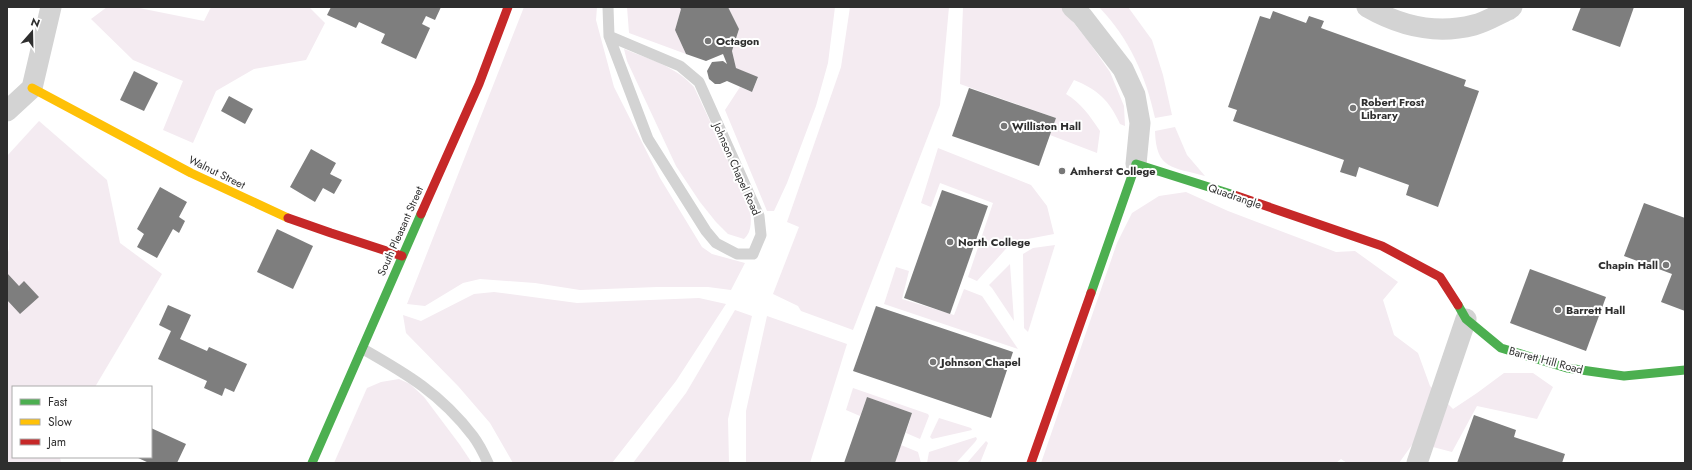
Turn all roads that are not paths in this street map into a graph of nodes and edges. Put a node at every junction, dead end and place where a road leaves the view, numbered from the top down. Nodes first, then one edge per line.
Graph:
1 (51, 7) edge
2 (508, 7) edge
3 (608, 7) edge
4 (1072, 7) edge
5 (1367, 7) edge
6 (1512, 7) edge
7 (609, 36) junction
8 (32, 88) junction
9 (7, 111) edge
10 (1136, 164) junction
11 (402, 256) junction
12 (1466, 319) junction
13 (363, 349) junction
14 (1685, 370) edge
15 (312, 463) edge
16 (488, 463) edge
17 (1031, 463) edge
18 (1417, 463) edge

1 - 8 street
2 - 11 street, South Pleasant Street
3 - 7 lane, Johnson Chapel Road
4 - 10 street
5 - 6 street
7 - 7 lane, Johnson Chapel Road
8 - 9 street
8 - 11 street, Walnut Street
10 - 12 street, Quadrangle
10 - 17 street
11 - 13 street, South Pleasant Street
12 - 14 street, Barrett Hill Road
12 - 18 street
13 - 15 street, South Pleasant Street
13 - 16 lane

